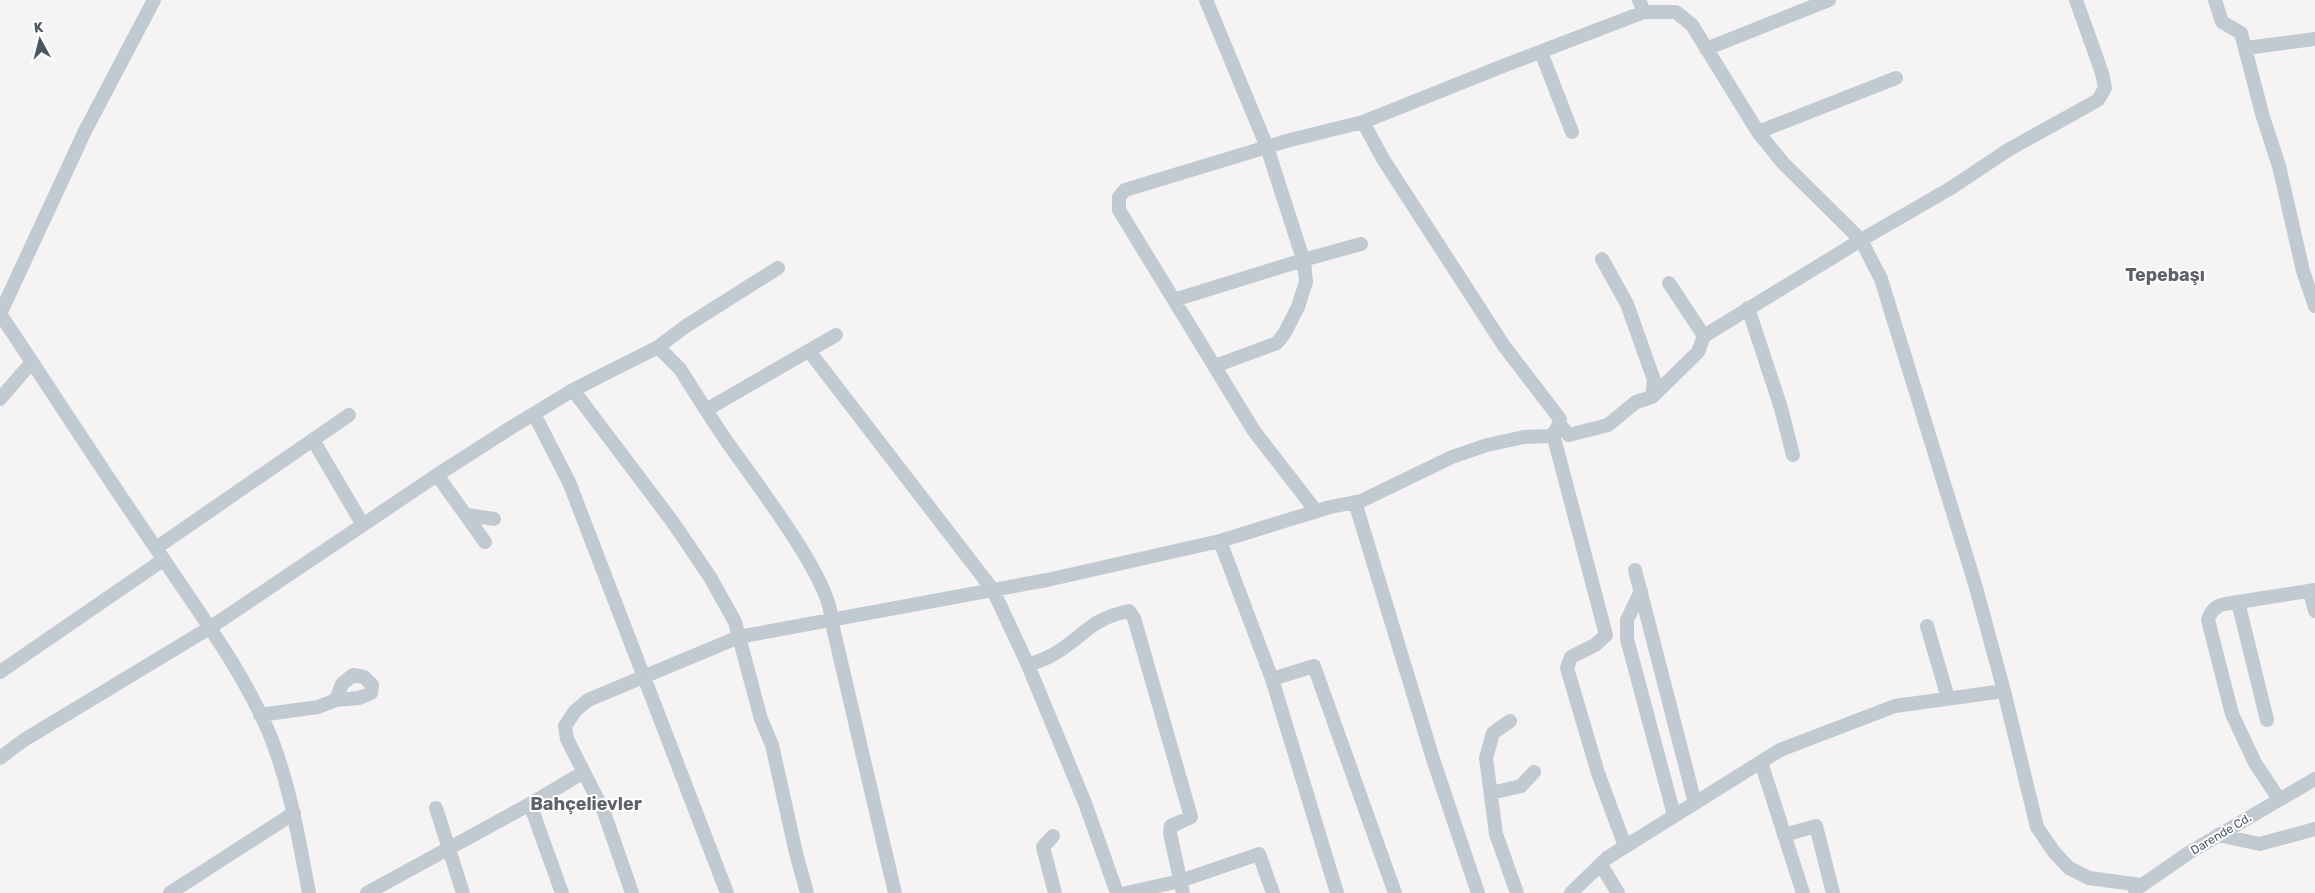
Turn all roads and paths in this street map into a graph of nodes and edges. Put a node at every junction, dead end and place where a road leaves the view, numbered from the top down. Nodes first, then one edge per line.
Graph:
1 (154, 0) edge
2 (1206, 0) edge
3 (1829, 0) edge
4 (2076, 0) edge
5 (2215, 0) edge
6 (1641, 6) edge
7 (2315, 39) edge
8 (2246, 48) junction
9 (1706, 49) junction
10 (1541, 52) junction
11 (1896, 78) dead end
12 (1363, 122) junction
13 (1572, 132) dead end
14 (1758, 132) junction
15 (1267, 147) junction
16 (1861, 240) junction
17 (1361, 244) dead end
18 (1602, 259) dead end
19 (1303, 260) junction
20 (778, 268) dead end
21 (1669, 283) dead end
22 (1174, 300) junction
23 (2315, 306) edge
24 (1748, 308) junction
25 (0, 314) edge
26 (836, 335) dead end
27 (1704, 336) junction
28 (658, 347) junction
29 (809, 351) junction
30 (32, 362) junction
31 (1215, 366) junction
32 (573, 390) junction
33 (1652, 397) junction
34 (0, 399) edge
35 (706, 410) junction
36 (534, 414) junction
37 (349, 415) dead end
38 (1556, 429) junction
39 (314, 440) junction
40 (1793, 455) dead end
41 (436, 475) junction
42 (1356, 502) junction
43 (1316, 511) junction
44 (467, 515) junction
45 (494, 519) dead end
46 (363, 525) junction
47 (484, 542) dead end
48 (1220, 542) junction
49 (160, 554) junction
50 (1635, 570) dead end
51 (993, 590) junction
52 (1641, 591) junction
53 (2312, 591) edge
54 (2238, 602) junction
55 (2315, 611) edge
56 (832, 619) junction
57 (1927, 626) dead end
58 (211, 627) junction
59 (739, 637) junction
60 (1028, 665) junction
61 (0, 672) edge
62 (643, 676) junction
63 (1272, 679) junction
64 (2004, 691) junction
65 (1948, 698) junction
66 (336, 700) dead end
67 (260, 715) junction
68 (2268, 720) dead end
69 (1510, 721) dead end
70 (0, 758) edge
71 (1761, 762) junction
72 (584, 772) junction
73 (1534, 772) dead end
74 (2315, 779) edge
75 (1491, 793) junction
76 (2279, 800) junction
77 (1695, 803) junction
78 (530, 804) junction
79 (436, 808) dead end
80 (294, 813) junction
81 (1674, 816) junction
82 (2315, 829) edge
83 (1784, 835) junction
84 (2218, 835) junction
85 (1053, 836) dead end
86 (1625, 846) junction
87 (448, 849) junction
88 (1601, 865) junction
89 (1181, 887) edge
90 (2136, 889) edge
91 (170, 893) edge
92 (309, 893) edge
93 (367, 893) edge
94 (463, 893) edge
95 (562, 893) edge
96 (632, 893) edge
97 (727, 893) edge
98 (807, 893) edge
99 (895, 893) edge
100 (1056, 893) edge
101 (1117, 893) edge
102 (1126, 893) edge
103 (1274, 893) edge
104 (1337, 893) edge
105 (1395, 893) edge
106 (1478, 893) edge
107 (1517, 893) edge
108 (1571, 893) edge
109 (1618, 893) edge
110 (1803, 893) edge
111 (1833, 893) edge

1 - 25 street
2 - 15 street
3 - 9 street
4 - 16 street
5 - 8 street
6 - 9 street
6 - 10 street
7 - 8 street
8 - 23 street
9 - 14 street
10 - 12 street
10 - 13 street
11 - 14 street
12 - 15 street
12 - 38 street
14 - 16 street
15 - 19 street
15 - 22 street
16 - 24 street
16 - 64 street
17 - 19 street
18 - 33 street
19 - 22 street
19 - 31 street
20 - 28 street
21 - 27 street
22 - 31 street
24 - 27 street
24 - 40 street
25 - 30 street
26 - 29 street
27 - 33 street
28 - 32 street
28 - 35 street
29 - 35 street
29 - 51 street
30 - 34 street
30 - 49 street
31 - 43 street
32 - 36 street
32 - 59 street
33 - 38 street
35 - 56 street
36 - 41 street
36 - 62 street
37 - 39 street
38 - 42 street
38 - 86 street
39 - 46 street
39 - 49 street
41 - 44 street
41 - 46 street
42 - 43 street
42 - 106 street
43 - 48 street
44 - 45 street
44 - 47 street
46 - 58 street
48 - 51 street
48 - 63 street
49 - 58 street
49 - 61 street
50 - 52 street
51 - 56 street
51 - 60 street
52 - 77 street
52 - 81 street
53 - 54 street
53 - 55 street
54 - 68 street
54 - 76 street
56 - 59 street
56 - 99 street
57 - 65 street
58 - 67 street
58 - 70 street
59 - 62 street
59 - 98 street
60 - 89 street
60 - 101 street
62 - 72 street
62 - 97 street
63 - 104 street
63 - 105 street
64 - 65 street
64 - 90 street
65 - 71 street
66 - 67 street
67 - 80 street
69 - 75 street
71 - 77 street
71 - 83 street
72 - 78 street
72 - 96 street
73 - 75 street
74 - 76 street, Darende Cd.
75 - 107 street
76 - 84 street, Darende Cd.
77 - 81 street
78 - 87 street
78 - 95 street
79 - 87 street
80 - 91 street
80 - 92 street
81 - 86 street
82 - 84 street
83 - 110 street
83 - 111 street
84 - 90 street, Darende Cd.
85 - 100 street
86 - 88 street
87 - 93 street
87 - 94 street
88 - 108 street
88 - 109 street
89 - 102 street
89 - 103 street

